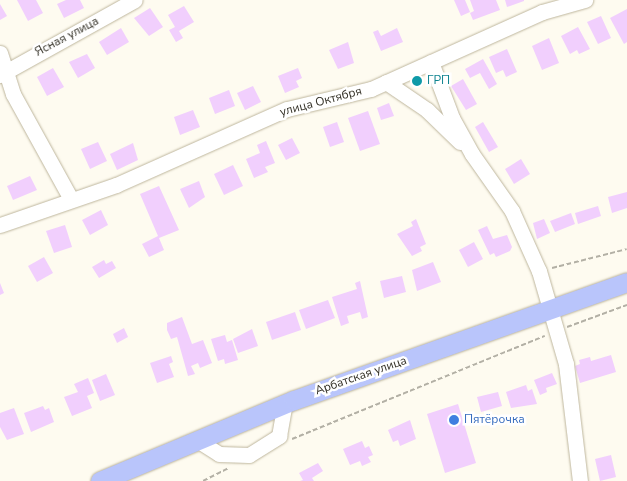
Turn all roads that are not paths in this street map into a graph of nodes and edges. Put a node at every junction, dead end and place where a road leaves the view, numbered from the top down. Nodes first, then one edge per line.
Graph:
1 (135, 0) edge
2 (585, 0) edge
3 (0, 53) edge
4 (431, 62) junction
5 (3, 72) edge
6 (386, 82) junction
7 (472, 154) junction
8 (71, 199) junction
9 (0, 224) edge
10 (627, 282) edge
11 (552, 310) junction
12 (285, 403) junction
13 (197, 440) junction
14 (100, 481) edge
15 (580, 481) edge

1 - 5 street, Ясная улица
2 - 4 street, улица Октября
3 - 5 street
4 - 6 street, улица Октября
4 - 7 street
5 - 8 street
6 - 7 street
6 - 8 street, улица Октября
7 - 11 street
8 - 9 street, улица Октября
10 - 11 main road, Арбатская улица
11 - 12 main road, Арбатская улица
11 - 15 street
12 - 13 main road, Арбатская улица
12 - 13 street
13 - 14 main road, Арбатская улица

